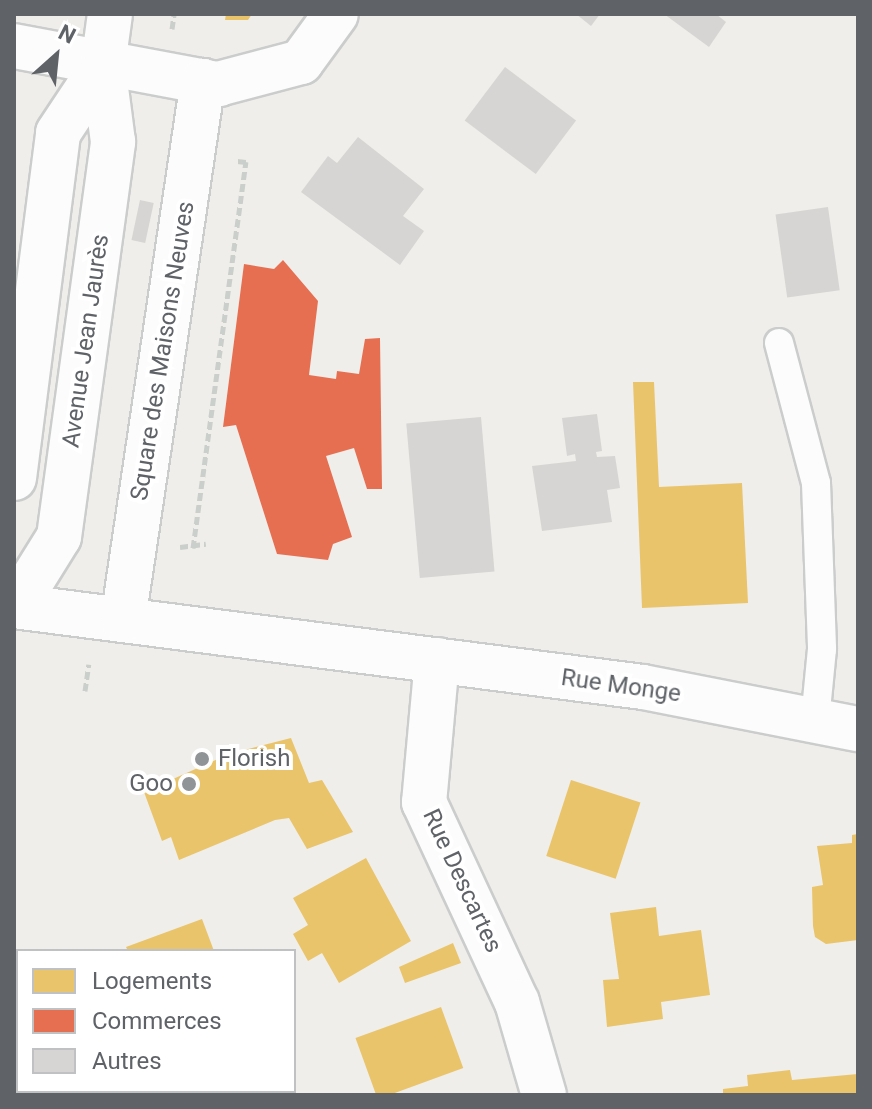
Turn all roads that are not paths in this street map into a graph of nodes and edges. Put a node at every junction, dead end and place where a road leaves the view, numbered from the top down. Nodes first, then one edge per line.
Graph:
1 (110, 14) edge
2 (336, 14) edge
3 (14, 46) edge
4 (103, 65) junction
5 (203, 81) junction
6 (779, 343) dead end
7 (14, 478) edge
8 (15, 605) edge
9 (123, 620) junction
10 (437, 660) junction
11 (815, 720) junction
12 (858, 729) edge
13 (544, 1095) edge

1 - 4 street, Avenue Jean Jaurès
2 - 5 street
3 - 4 street
4 - 5 street
4 - 7 street, Avenue Jean Jaurès
4 - 8 street, Avenue Jean Jaurès
5 - 9 street, Square des Maisons Neuves
6 - 11 lane
8 - 9 street
9 - 10 street, Rue Monge
10 - 11 street, Rue Monge
10 - 13 street, Rue Descartes
11 - 12 street, Rue Monge

